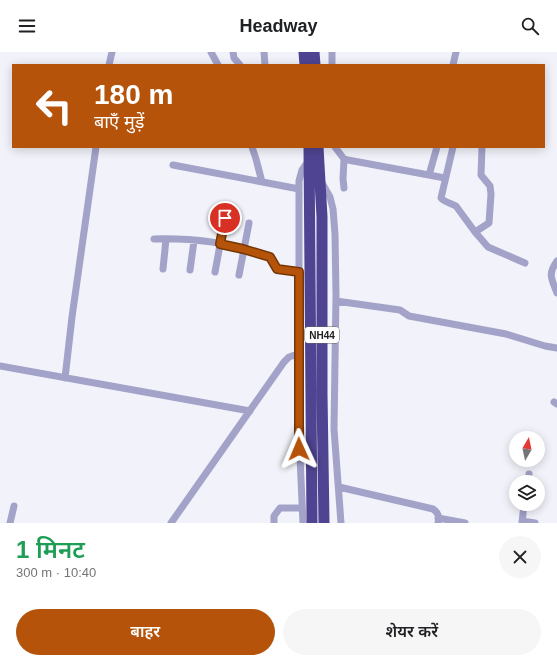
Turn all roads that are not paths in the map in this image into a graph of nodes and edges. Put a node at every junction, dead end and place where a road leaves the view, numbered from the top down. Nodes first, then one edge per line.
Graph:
1 (112, 52) edge
2 (211, 52) edge
3 (233, 52) edge
4 (264, 52) edge
5 (304, 52) edge
6 (314, 52) edge
7 (332, 52) edge
8 (456, 52) edge
9 (109, 64) edge
10 (217, 64) edge
11 (239, 64) edge
12 (265, 64) edge
13 (305, 64) edge
14 (315, 64) edge
15 (332, 64) edge
16 (453, 64) edge
17 (96, 148) edge
18 (252, 148) edge
19 (309, 148) edge
20 (319, 148) edge
21 (336, 148) edge
22 (437, 148) edge
23 (453, 148) edge
24 (482, 148) edge
25 (344, 159) junction
26 (309, 160) junction
27 (173, 165) dead end
28 (429, 175) junction
29 (445, 178) junction
30 (320, 179) junction
31 (262, 182) junction
32 (344, 188) dead end
33 (299, 189) junction
34 (225, 218) dead end
35 (248, 223) dead end
36 (475, 232) junction
37 (154, 239) dead end
38 (166, 239) junction
39 (194, 241) junction
40 (220, 244) junction
41 (243, 249) junction
42 (557, 261) edge
43 (525, 263) dead end
44 (163, 269) dead end
45 (190, 270) dead end
46 (215, 272) dead end
47 (299, 272) junction
48 (239, 274) dead end
49 (557, 293) edge
50 (336, 301) junction
51 (557, 348) edge
52 (298, 354) junction
53 (0, 366) edge
54 (65, 378) junction
55 (250, 411) junction
56 (339, 487) junction
57 (14, 506) dead end
58 (302, 508) junction
59 (523, 511) edge
60 (438, 521) edge
61 (522, 522) edge
62 (10, 523) edge
63 (171, 523) edge
64 (274, 523) edge
65 (303, 523) edge
66 (312, 523) edge
67 (324, 523) edge
68 (340, 523) edge
69 (465, 523) edge
70 (535, 523) edge

1 - 9 street
2 - 10 street
3 - 11 street
4 - 12 street
5 - 13 highway
6 - 14 highway
7 - 15 street
8 - 16 street
17 - 54 street
18 - 31 street
19 - 26 highway, NH44
20 - 30 highway, NH44
21 - 25 street
22 - 28 street
23 - 29 street
24 - 36 street
25 - 28 street
25 - 32 street
26 - 33 street
26 - 66 highway, NH44
27 - 31 street
28 - 29 street
29 - 36 street
30 - 50 street
30 - 67 highway, NH44
31 - 33 street
33 - 47 street
34 - 40 street
35 - 41 street
36 - 43 street
37 - 38 street
38 - 39 street
38 - 44 street
39 - 40 street
39 - 45 street
40 - 41 street
40 - 46 street
41 - 47 street
41 - 48 street
42 - 49 street
47 - 52 street
50 - 51 street
50 - 56 street
52 - 55 street
52 - 58 street
53 - 54 street
54 - 55 street
55 - 63 street
56 - 60 street
56 - 68 street
57 - 62 street
58 - 64 street
58 - 65 street
59 - 61 street
60 - 69 street
61 - 70 street

